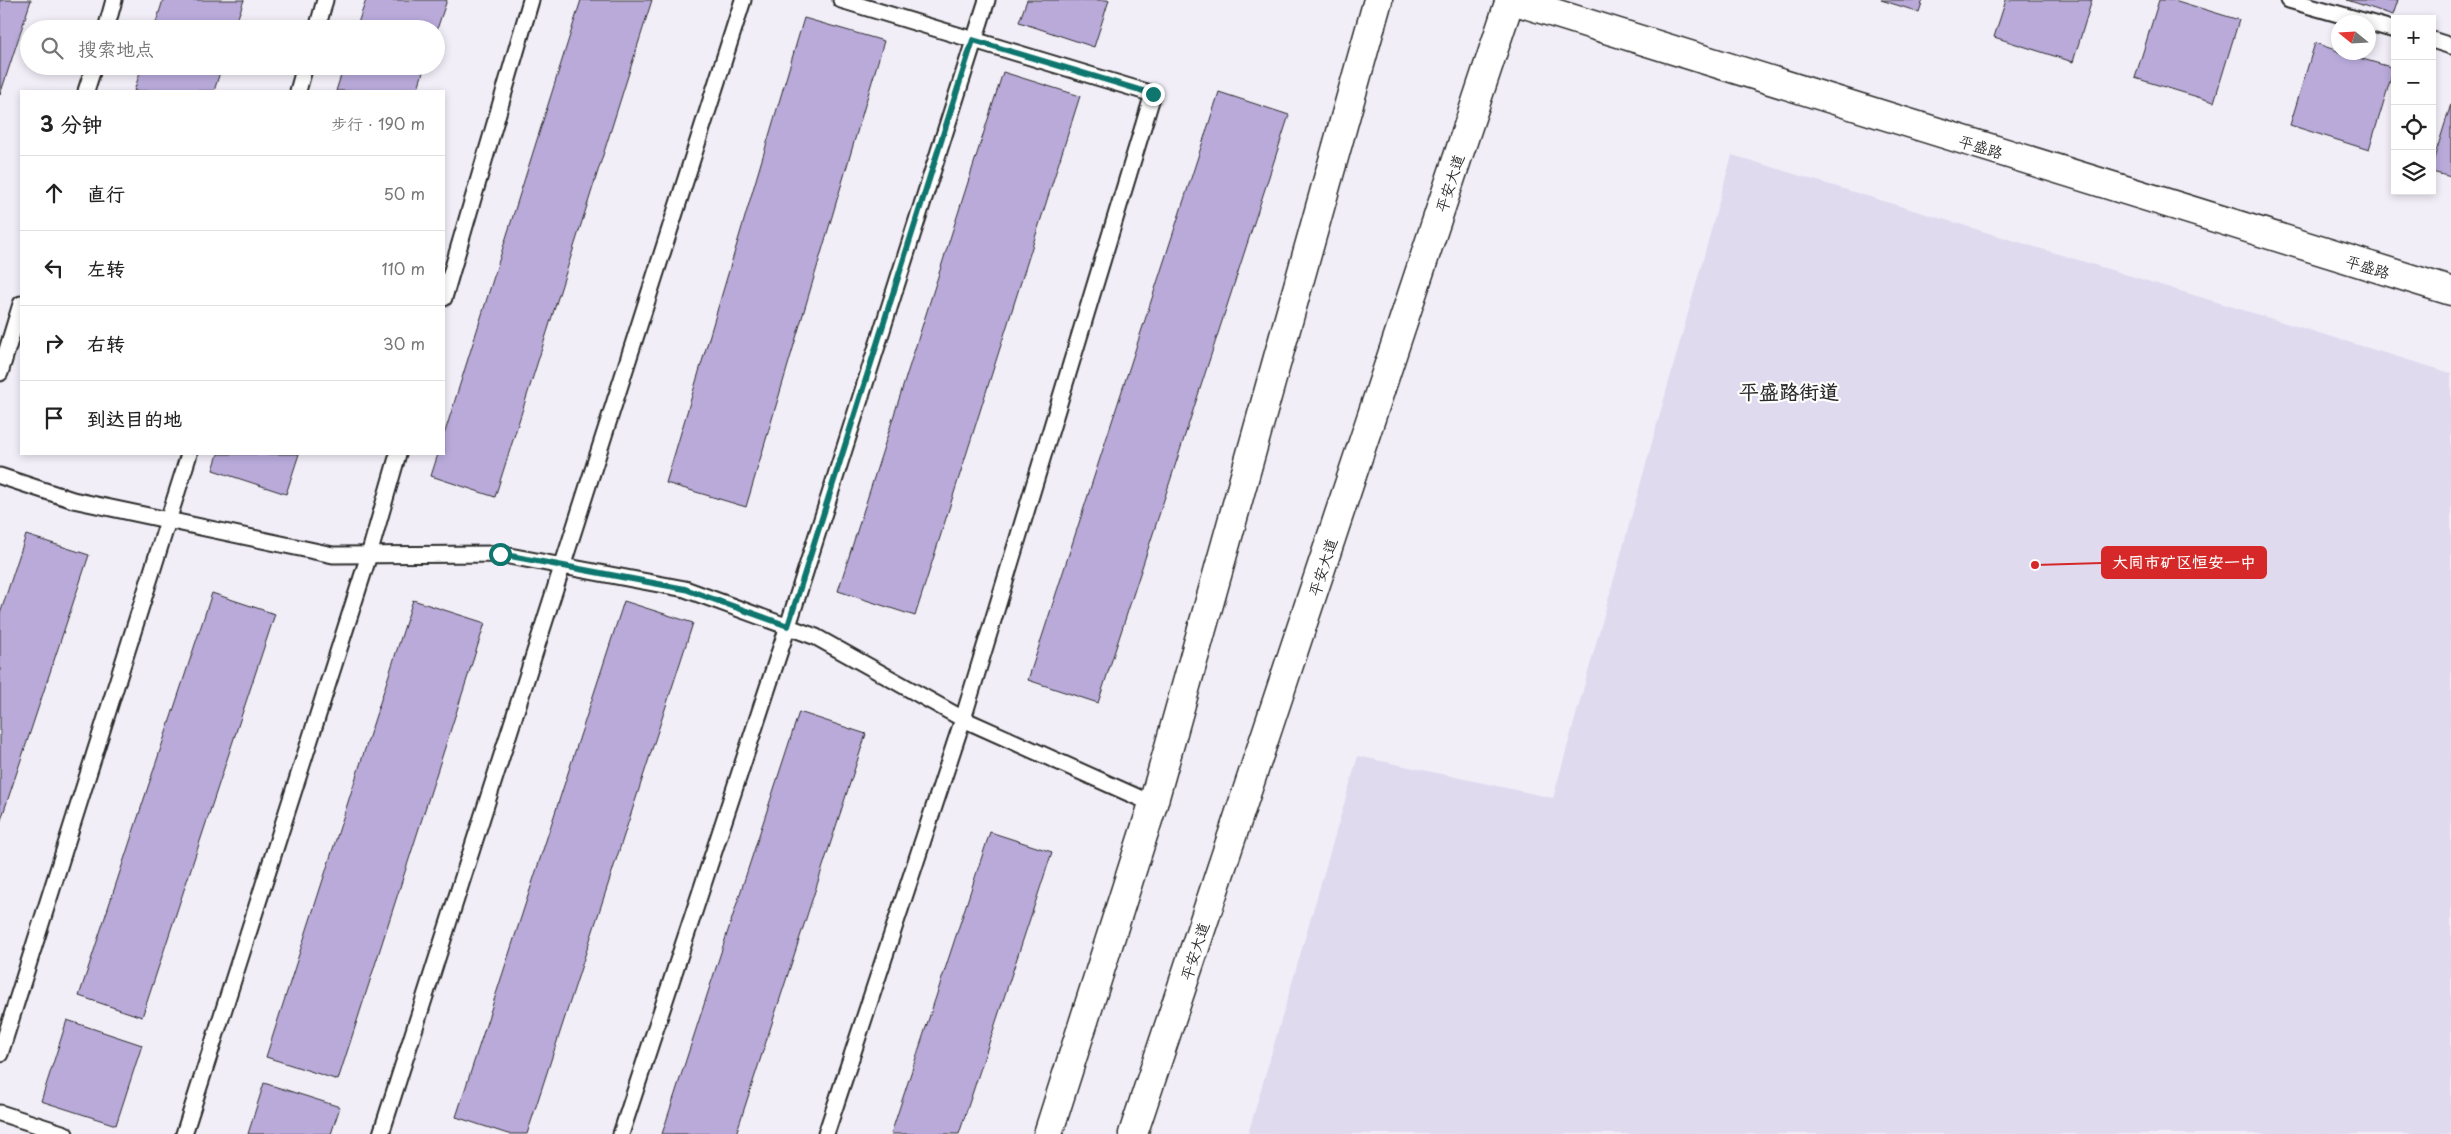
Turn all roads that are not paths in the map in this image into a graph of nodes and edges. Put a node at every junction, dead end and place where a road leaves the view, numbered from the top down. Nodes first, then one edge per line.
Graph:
1 (114, 0) edge
2 (325, 0) edge
3 (531, 0) edge
4 (743, 0) edge
5 (841, 0) edge
6 (987, 0) edge
7 (1378, 0) edge
8 (1511, 0) edge
9 (2290, 0) edge
10 (108, 20) edge
11 (319, 20) edge
12 (2391, 29) edge
13 (973, 40) junction
14 (2436, 41) edge
15 (2451, 46) edge
16 (91, 75) edge
17 (302, 75) edge
18 (86, 90) edge
19 (298, 90) edge
20 (2451, 291) edge
21 (445, 295) edge
22 (20, 307) edge
23 (0, 373) edge
24 (189, 455) edge
25 (398, 455) edge
26 (0, 476) edge
27 (169, 520) junction
28 (369, 555) junction
29 (561, 565) junction
30 (788, 626) junction
31 (963, 718) junction
32 (1153, 804) junction
33 (0, 1054) edge
34 (0, 1113) edge
35 (65, 1134) edge
36 (184, 1134) edge
37 (381, 1134) edge
38 (622, 1134) edge
39 (826, 1134) edge
40 (1048, 1134) edge
41 (1133, 1134) edge

1 - 10 lane
2 - 11 lane
3 - 21 lane
4 - 29 lane
5 - 13 lane
6 - 13 lane
7 - 32 main road
8 - 20 main road, 平盛路
8 - 41 main road, 平安大道
9 - 12 lane
13 - 30 lane
13 - 31 lane
14 - 15 lane
16 - 18 lane
17 - 19 lane
22 - 23 lane
24 - 27 lane
25 - 28 lane
26 - 27 lane
27 - 28 lane
27 - 33 lane
28 - 29 lane
28 - 36 lane
29 - 30 lane
29 - 37 lane
30 - 31 lane
30 - 38 lane
31 - 32 lane
31 - 39 lane
32 - 40 main road
34 - 35 lane

